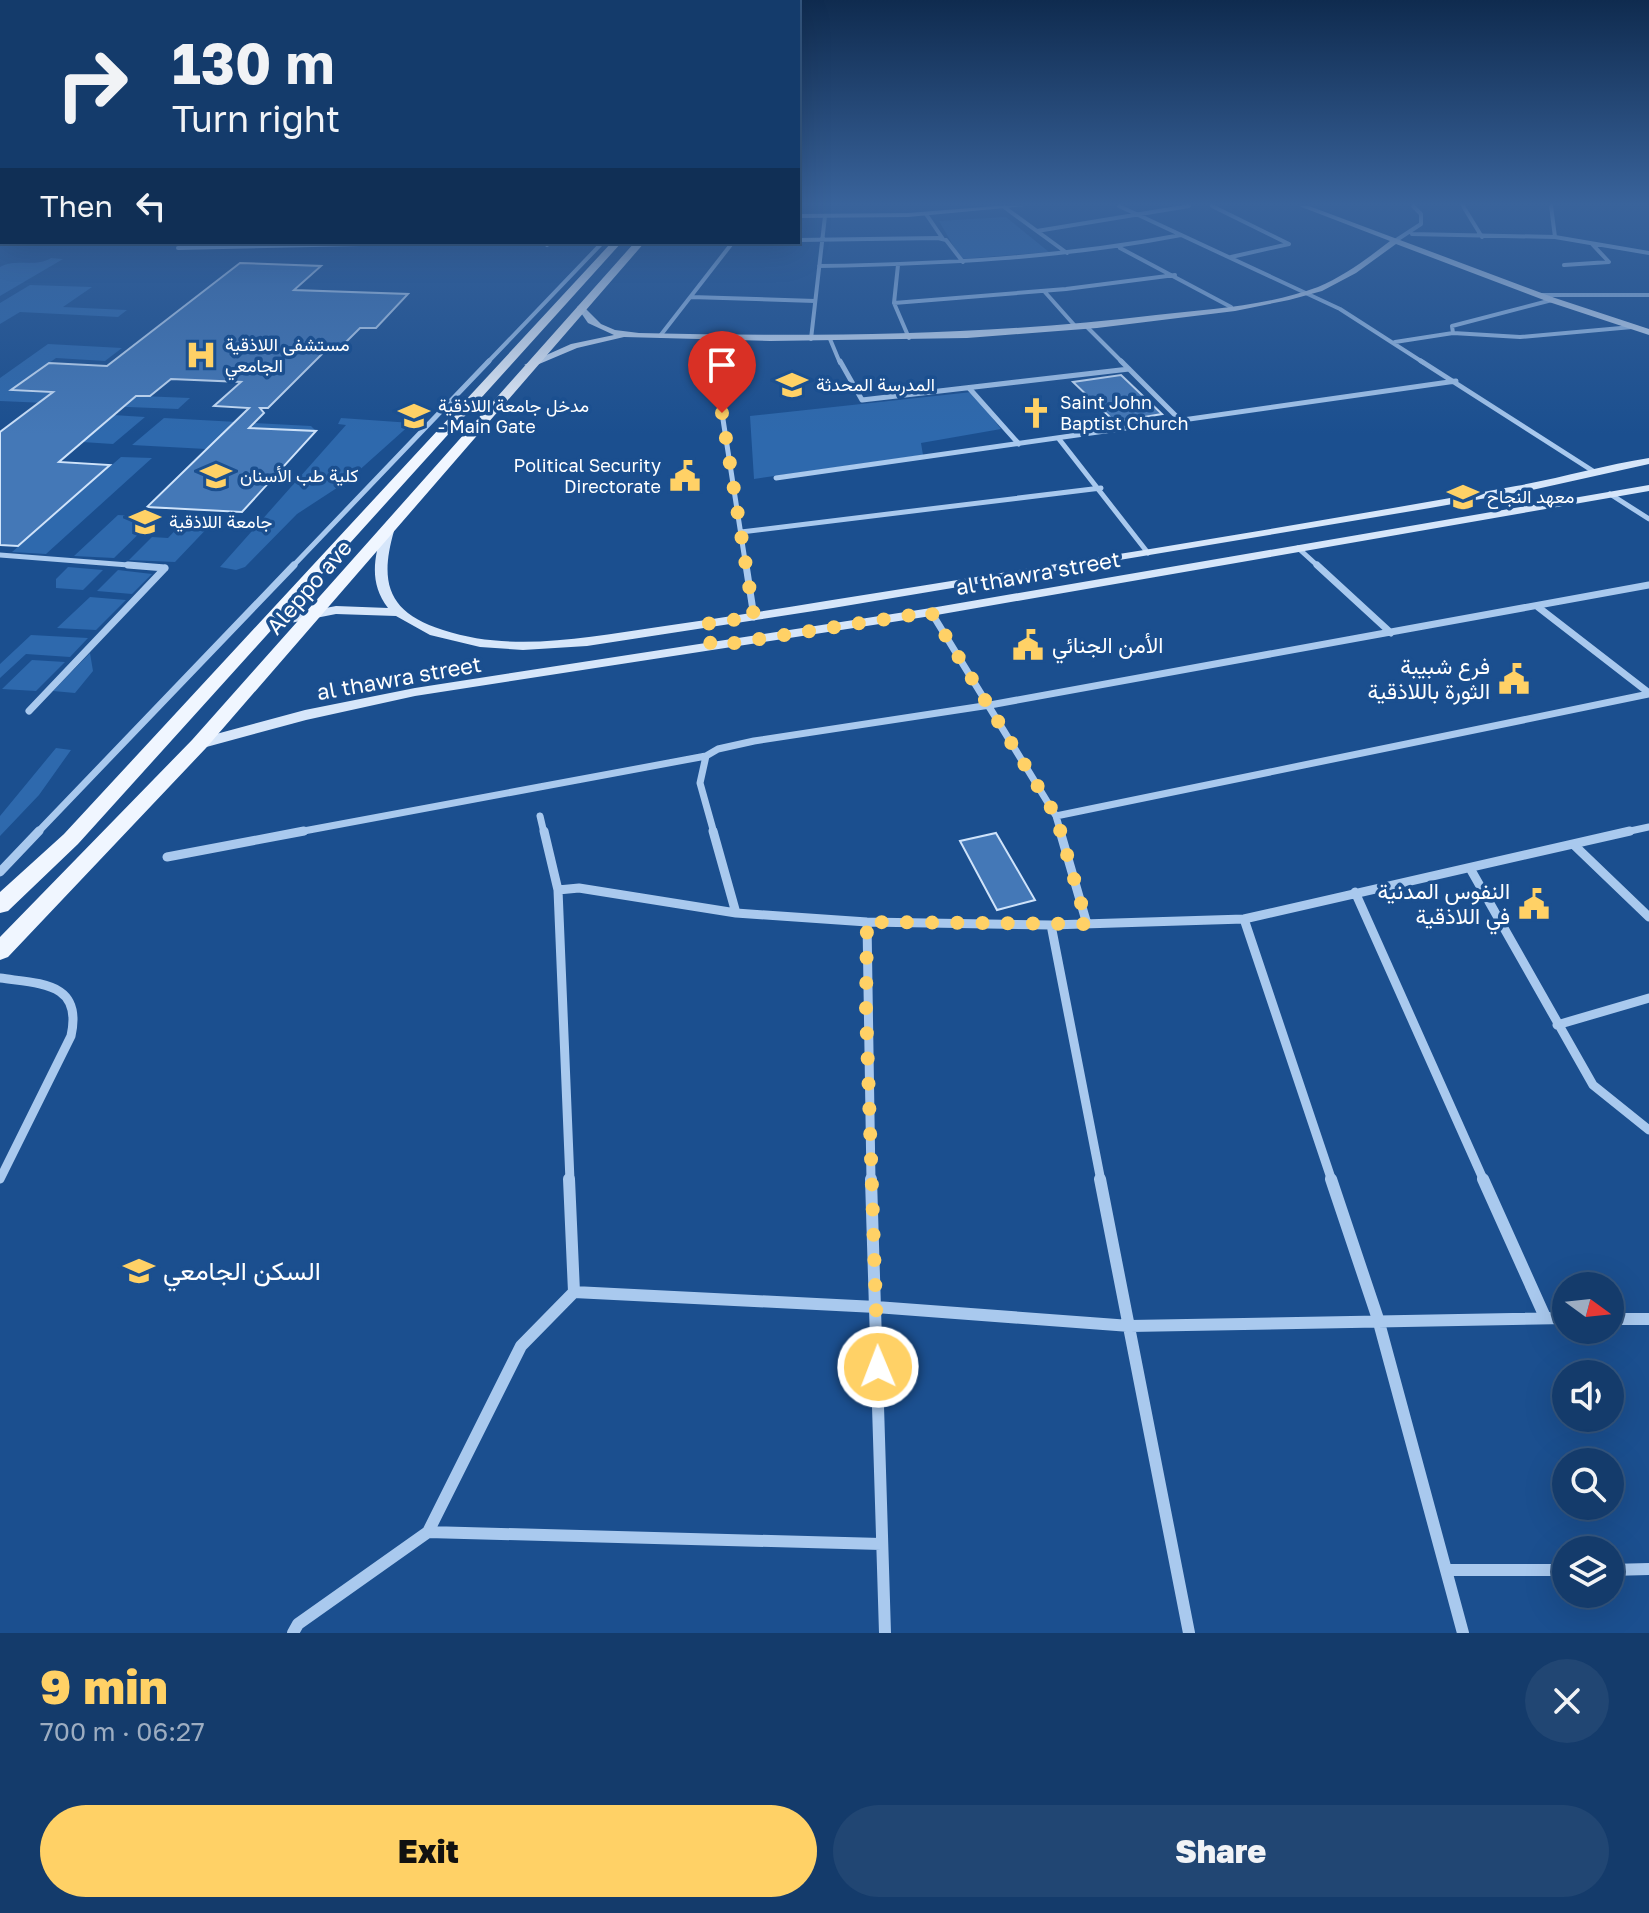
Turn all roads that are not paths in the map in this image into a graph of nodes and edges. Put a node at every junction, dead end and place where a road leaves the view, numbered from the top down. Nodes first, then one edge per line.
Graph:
1 (565, 282) edge
2 (580, 282) edge
3 (604, 282) edge
4 (702, 282) edge
5 (817, 282) edge
6 (896, 282) edge
7 (1116, 282) edge
8 (1188, 282) edge
9 (1285, 282) edge
10 (1332, 282) edge
11 (1503, 282) edge
12 (1044, 291) junction
13 (1308, 293) junction
14 (1537, 295) junction
15 (1649, 295) edge
16 (691, 297) junction
17 (1552, 300) junction
18 (815, 301) junction
19 (894, 303) junction
20 (581, 307) junction
21 (1231, 307) junction
22 (1081, 327) junction
23 (1632, 327) junction
24 (1649, 332) edge
25 (1453, 333) junction
26 (639, 336) junction
27 (660, 336) junction
28 (909, 338) junction
29 (811, 339) junction
30 (830, 339) junction
31 (1394, 342) junction
32 (529, 365) junction
33 (1129, 369) junction
34 (1456, 381) junction
35 (969, 388) junction
36 (722, 413) dead end
37 (1180, 420) junction
38 (1059, 439) junction
39 (1019, 444) junction
40 (1649, 461) edge
41 (1649, 469) edge
42 (1593, 471) junction
43 (776, 478) dead end
44 (1649, 479) edge
45 (1101, 488) junction
46 (1649, 488) edge
47 (1616, 493) junction
48 (1649, 519) edge
49 (388, 531) junction
50 (741, 532) junction
51 (1298, 548) junction
52 (1148, 553) junction
53 (0, 555) edge
54 (1649, 585) edge
55 (1538, 607) junction
56 (315, 612) junction
57 (395, 612) junction
58 (931, 612) junction
59 (754, 617) junction
60 (270, 623) junction
61 (705, 624) junction
62 (1391, 633) junction
63 (715, 646) junction
64 (1649, 693) edge
65 (990, 705) junction
66 (29, 711) dead end
67 (199, 744) junction
68 (706, 756) junction
69 (540, 816) dead end
70 (1056, 816) junction
71 (1649, 827) edge
72 (1573, 844) junction
73 (167, 857) dead end
74 (1471, 870) junction
75 (0, 872) edge
76 (558, 890) junction
77 (1355, 892) junction
78 (0, 905) edge
79 (736, 913) junction
80 (1649, 917) edge
81 (1244, 919) junction
82 (867, 922) junction
83 (1087, 924) junction
84 (1051, 925) junction
85 (0, 951) edge
86 (0, 978) edge
87 (1649, 998) edge
88 (1557, 1025) junction
89 (1649, 1130) edge
90 (0, 1179) edge
91 (574, 1292) junction
92 (876, 1307) junction
93 (1545, 1317) junction
94 (1552, 1317) edge
95 (1378, 1319) junction
96 (1624, 1319) edge
97 (1649, 1319) edge
98 (1130, 1326) junction
99 (428, 1532) junction
100 (881, 1544) junction
101 (1649, 1569) edge
102 (1446, 1570) junction
103 (1552, 1570) edge
104 (1624, 1570) edge
105 (293, 1633) edge
106 (885, 1633) edge
107 (1189, 1633) edge
108 (1463, 1633) edge

1 - 75 street
2 - 60 main road, Aleppo ave
3 - 20 main road, Aleppo ave
4 - 16 street
5 - 18 street
6 - 19 street
7 - 12 street
8 - 21 street
9 - 13 street
10 - 13 main road
11 - 14 main road
12 - 19 street
12 - 22 street
13 - 21 main road
13 - 31 street
14 - 15 street
14 - 17 main road
16 - 18 street
16 - 27 street
17 - 23 main road
17 - 25 street
18 - 29 street
19 - 28 street
20 - 26 main road
20 - 32 main road, Aleppo ave
21 - 22 main road
22 - 28 main road
22 - 33 street
23 - 24 main road
23 - 25 street
25 - 31 street
26 - 27 main road
26 - 32 main road
27 - 29 main road
28 - 30 main road
29 - 30 main road
30 - 35 street
31 - 34 street
32 - 49 main road, Aleppo ave
33 - 35 street
33 - 37 street
34 - 37 street
34 - 42 street
35 - 39 street
36 - 50 street
37 - 38 street
38 - 39 street
38 - 45 street
39 - 43 street
40 - 42 main road, al thawra street
41 - 42 main road
42 - 52 main road, al thawra street
44 - 47 main road
45 - 50 street
45 - 52 street
46 - 47 main road, al thawra street
47 - 48 street
47 - 51 main road, al thawra street
49 - 56 main road, Aleppo ave
49 - 57 main road
50 - 59 street
51 - 58 main road, al thawra street
51 - 62 street
52 - 59 main road, al thawra street
53 - 66 street
54 - 55 street
55 - 62 street
55 - 64 street
56 - 57 main road, al thawra street
56 - 60 main road, al thawra street
56 - 67 main road, Aleppo ave
57 - 61 main road, al thawra street
58 - 63 main road, al thawra street
58 - 65 street
59 - 61 main road, al thawra street
60 - 78 main road, Aleppo ave
61 - 63 main road
62 - 65 street
63 - 67 main road, al thawra street
64 - 70 street
65 - 68 street
65 - 70 street
67 - 85 main road, Aleppo ave
68 - 73 street
68 - 79 street
69 - 76 street
70 - 83 street
71 - 72 street
72 - 74 street
72 - 80 street
74 - 77 street
74 - 88 street
76 - 79 street
76 - 91 street
77 - 81 street
77 - 93 street
79 - 82 street
81 - 83 street
81 - 95 street
82 - 84 street
82 - 92 street
83 - 84 street
84 - 98 street
86 - 90 street
87 - 88 street
88 - 89 street
91 - 92 street
91 - 99 street
92 - 98 street
92 - 100 street
93 - 94 street
93 - 95 street
95 - 98 street
95 - 102 street
96 - 97 street
98 - 107 street
99 - 100 street
99 - 105 street
100 - 106 street
101 - 104 street
102 - 103 street
102 - 108 street

